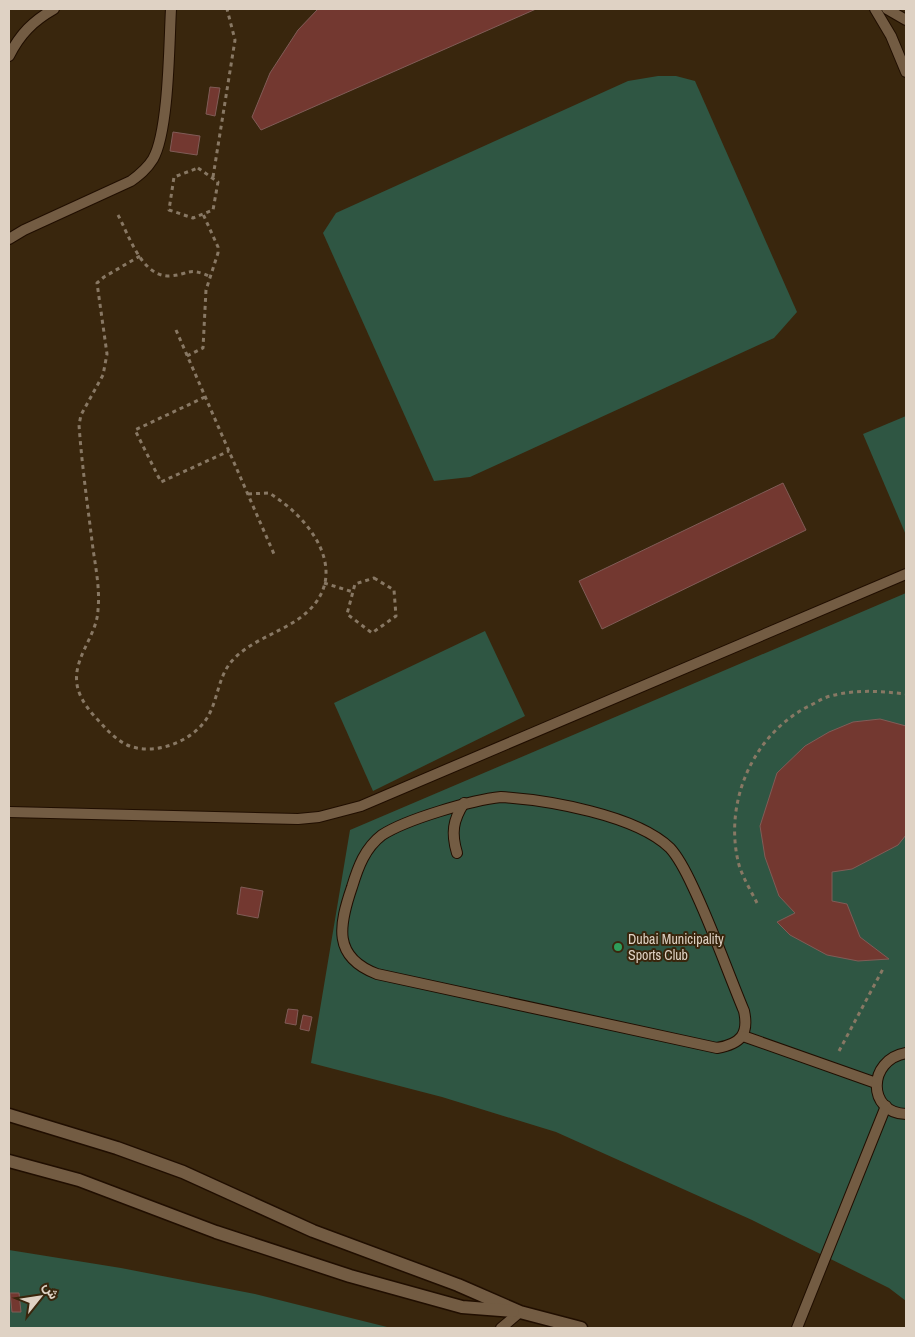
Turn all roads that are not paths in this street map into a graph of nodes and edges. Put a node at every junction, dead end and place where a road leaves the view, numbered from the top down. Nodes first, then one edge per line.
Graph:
1 (54, 9) edge
2 (171, 9) edge
3 (874, 9) edge
4 (887, 9) edge
5 (906, 20) edge
6 (9, 56) edge
7 (906, 72) edge
8 (9, 239) edge
9 (906, 574) edge
10 (464, 804) junction
11 (9, 812) edge
12 (457, 852) dead end
13 (743, 1036) junction
14 (906, 1053) edge
15 (876, 1083) junction
16 (886, 1106) junction
17 (906, 1114) edge
18 (9, 1116) edge
19 (9, 1161) edge
20 (520, 1312) junction
21 (501, 1328) edge
22 (581, 1328) edge
23 (797, 1328) edge

1 - 6 lane
2 - 8 lane
3 - 7 lane
4 - 5 lane
9 - 11 lane
10 - 12 lane
10 - 13 lane
10 - 13 lane
13 - 15 lane
14 - 15 lane
15 - 16 lane
16 - 17 lane
16 - 23 lane
18 - 20 street
19 - 20 street
20 - 21 lane
20 - 22 street

